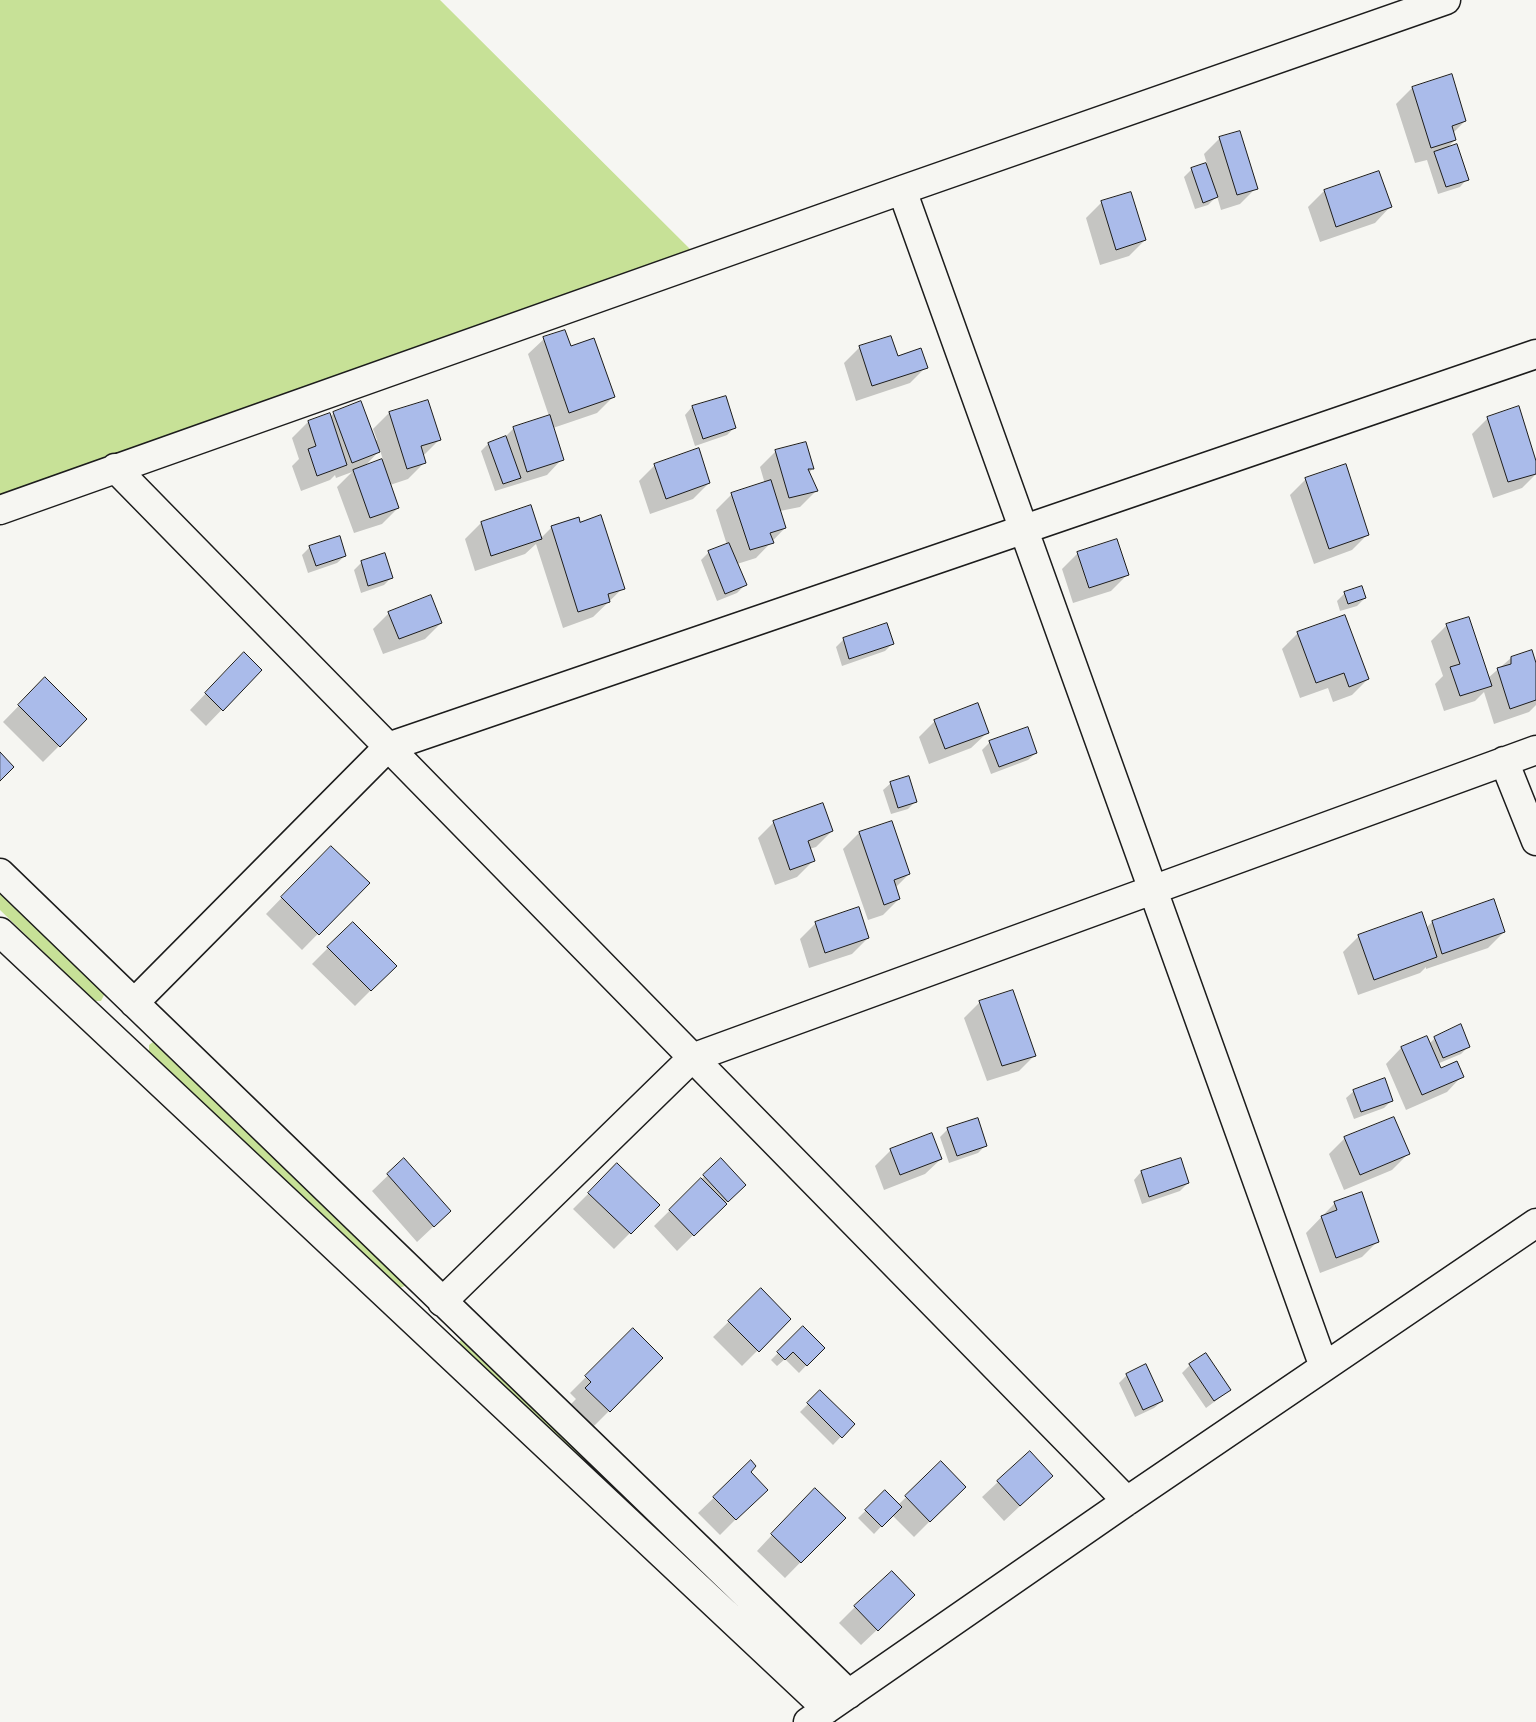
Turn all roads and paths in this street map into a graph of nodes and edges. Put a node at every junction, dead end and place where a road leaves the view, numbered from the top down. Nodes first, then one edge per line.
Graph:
1 (1446, 0) edge
2 (902, 190) junction
3 (1536, 354) edge
4 (115, 468) junction
5 (0, 510) edge
6 (1024, 529) junction
7 (388, 747) junction
8 (1536, 750) edge
9 (1504, 761) junction
10 (1536, 841) edge
11 (0, 873) edge
12 (1154, 889) junction
13 (0, 932) edge
14 (134, 1003) junction
15 (692, 1058) junction
16 (1536, 1223) edge
17 (442, 1302) junction
18 (1324, 1367) junction
19 (1127, 1501) junction
20 (828, 1708) edge

1 - 2 street
2 - 4 street
2 - 6 street
3 - 6 street
4 - 5 street
4 - 7 street
6 - 7 street
6 - 12 street
7 - 14 street
7 - 15 street
8 - 9 street
9 - 10 street
9 - 12 street
11 - 14 street
12 - 15 street
12 - 18 street
13 - 20 street
14 - 17 street
15 - 17 street
15 - 19 street
16 - 18 street
17 - 20 street
18 - 19 street
19 - 20 street

